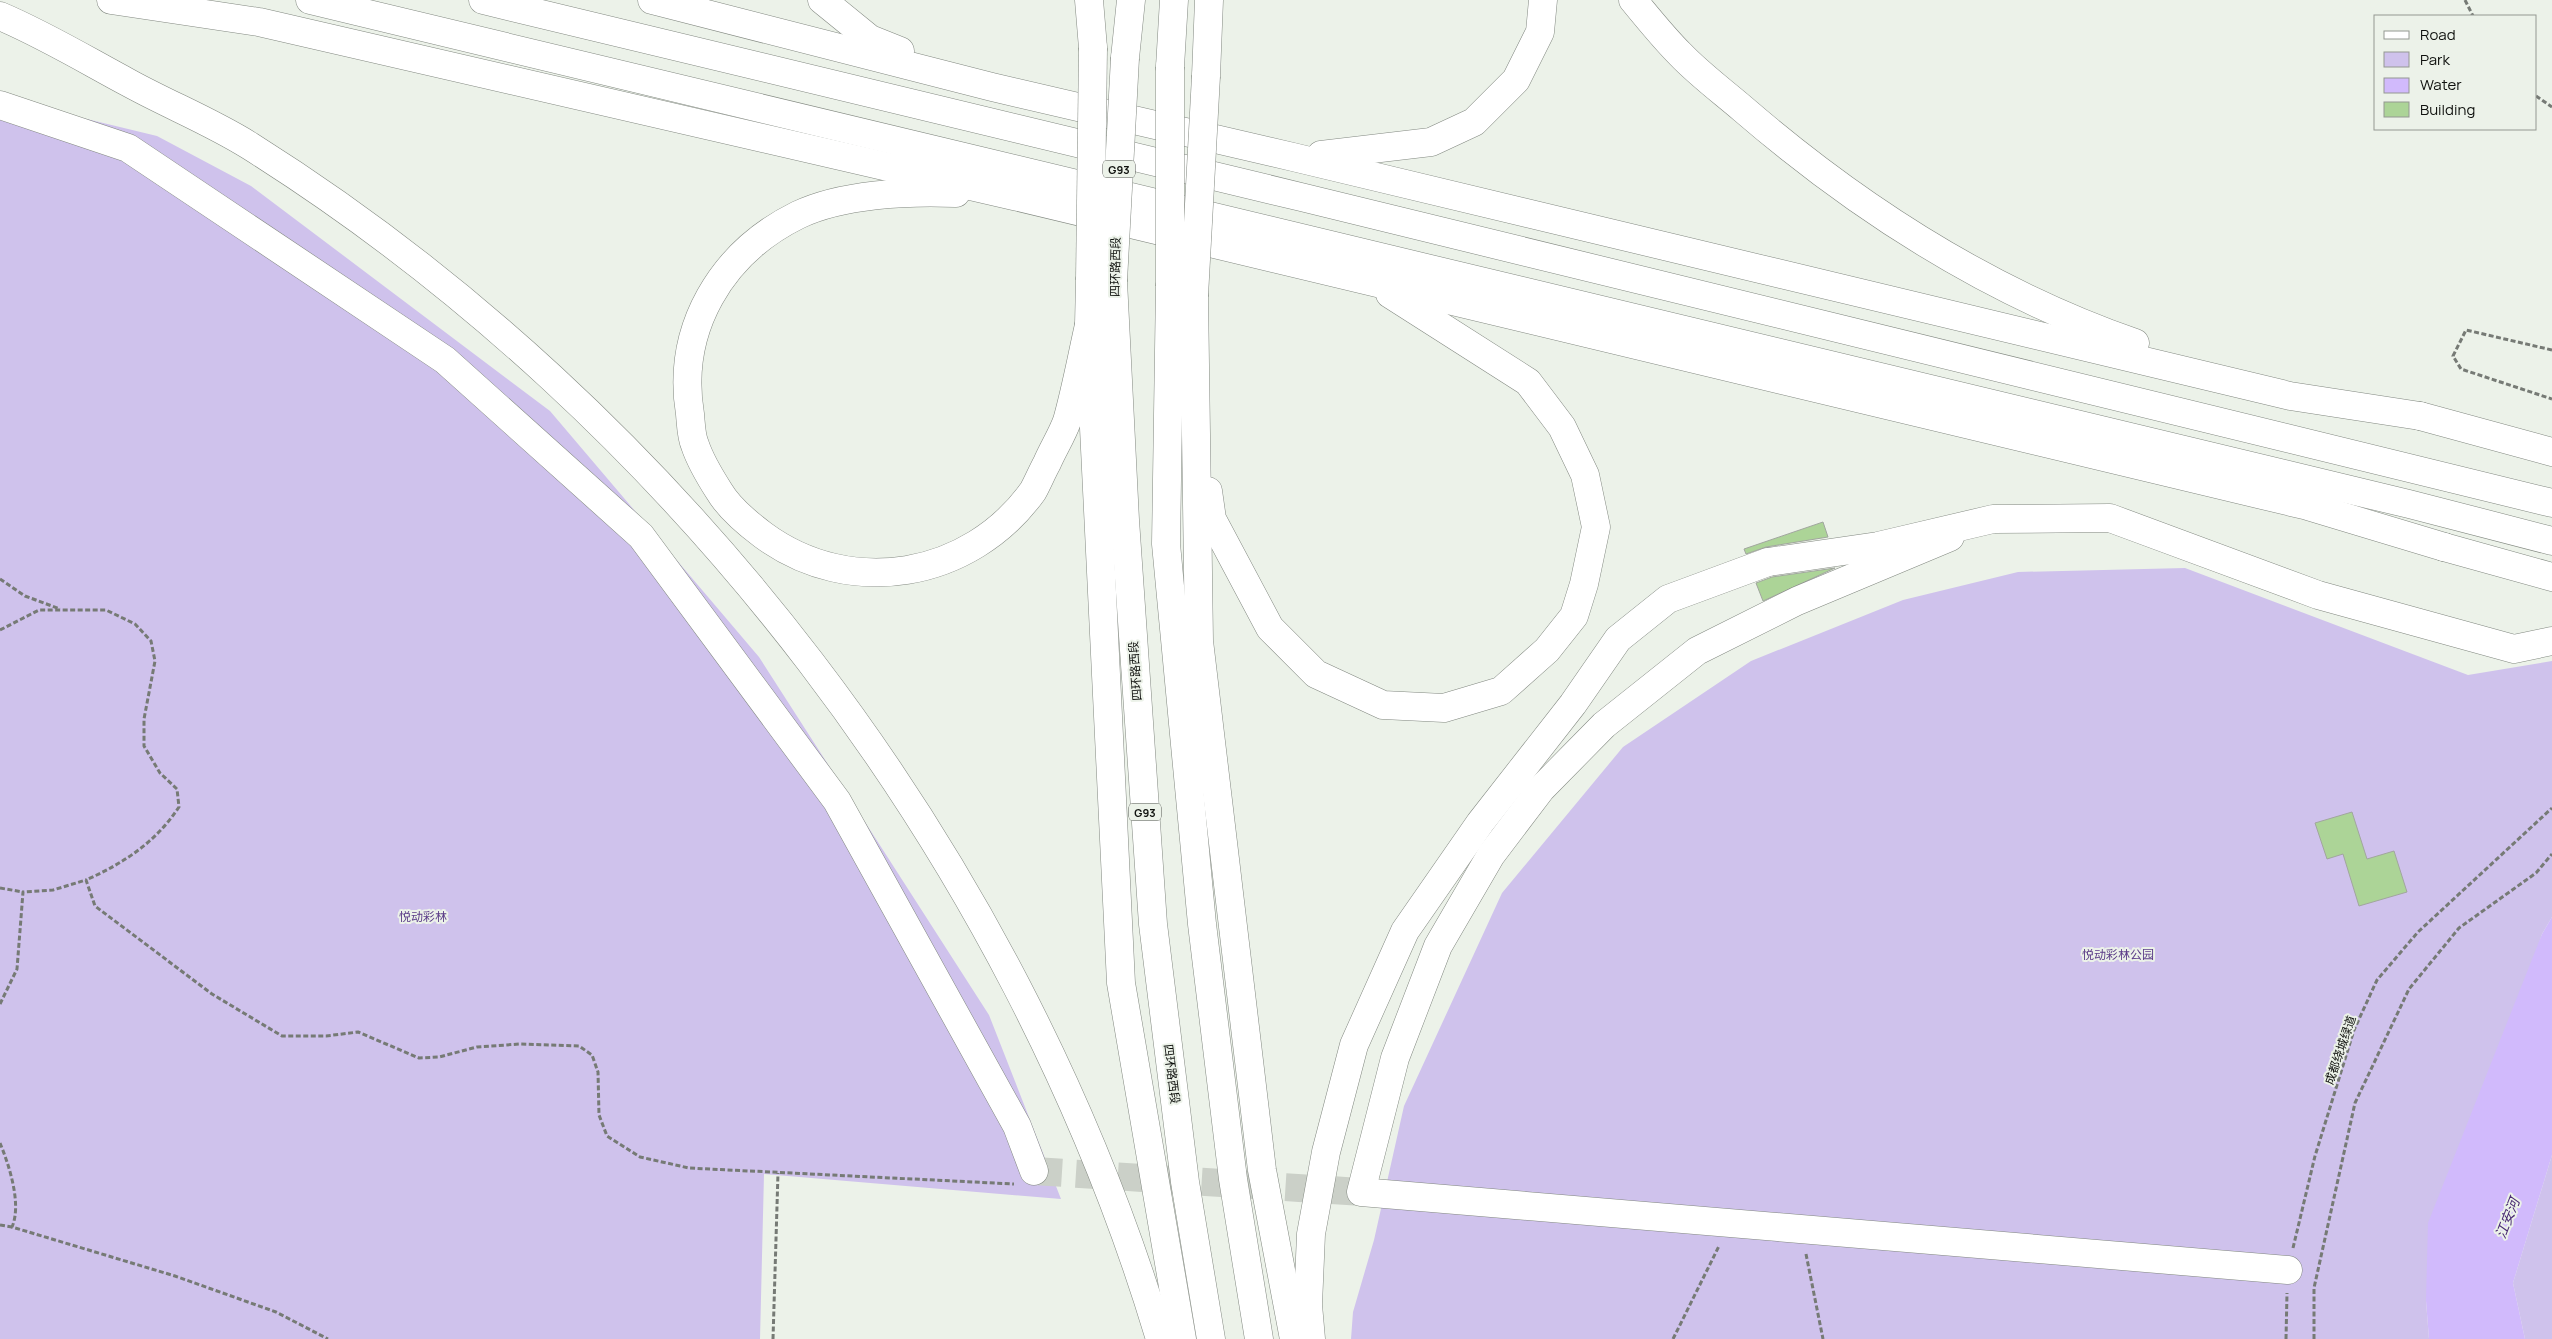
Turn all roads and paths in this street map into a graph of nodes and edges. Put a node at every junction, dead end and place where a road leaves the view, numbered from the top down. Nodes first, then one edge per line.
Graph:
1 (111, 0) edge
2 (310, 0) edge
3 (483, 0) edge
4 (652, 0) edge
5 (822, 0) edge
6 (1089, 0) edge
7 (1096, 0) edge
8 (1131, 0) edge
9 (1174, 0) edge
10 (1218, 0) edge
11 (1543, 0) edge
12 (1633, 0) edge
13 (2465, 0) edge
14 (1208, 13) edge
15 (2472, 15) edge
16 (0, 16) edge
17 (1093, 48) junction
18 (992, 87) junction
19 (2537, 97) edge
20 (0, 105) edge
21 (2552, 107) edge
22 (1293, 157) junction
23 (1014, 196) junction
24 (1102, 280) junction
25 (1372, 283) junction
26 (1182, 291) junction
27 (1089, 324) junction
28 (2552, 350) edge
29 (2290, 396) junction
30 (2552, 399) edge
31 (1195, 407) junction
32 (2552, 452) edge
33 (2552, 503) edge
34 (1993, 519) junction
35 (2552, 541) edge
36 (2552, 577) edge
37 (0, 579) edge
38 (63, 610) junction
39 (0, 630) edge
40 (2552, 641) edge
41 (2552, 808) edge
42 (2552, 854) edge
43 (86, 880) junction
44 (0, 888) edge
45 (23, 892) junction
46 (0, 1004) edge
47 (0, 1143) edge
48 (1034, 1171) joint
49 (778, 1173) junction
50 (1731, 1223) junction
51 (0, 1225) edge
52 (12, 1227) junction
53 (1801, 1229) junction
54 (2288, 1270) junction
55 (328, 1339) edge
56 (773, 1339) edge
57 (1160, 1339) edge
58 (1182, 1339) edge
59 (1211, 1339) edge
60 (1259, 1339) edge
61 (1294, 1339) edge
62 (1311, 1339) edge
63 (1673, 1339) edge
64 (1823, 1339) edge
65 (2286, 1339) edge
66 (2314, 1339) edge

1 - 23 main road
2 - 35 main road
3 - 33 main road
4 - 18 main road
5 - 18 main road
6 - 17 main road
7 - 17 main road
8 - 24 main road, 四环路西段 / G93, bridge
9 - 26 main road, bridge
10 - 14 main road
11 - 22 main road
12 - 29 main road
13 - 15 path
14 - 26 main road, bridge
16 - 57 main road
17 - 24 main road, bridge
18 - 22 main road
19 - 21 path
20 - 48 main road
22 - 29 main road
23 - 25 main road
23 - 27 main road
24 - 27 main road
24 - 59 main road, 四环路西段 / G93
25 - 31 main road
25 - 36 main road
26 - 31 main road
26 - 60 main road
27 - 58 main road
28 - 30 path
29 - 32 main road
31 - 61 main road
34 - 40 main road
34 - 50 main road
34 - 62 main road
37 - 38 path
38 - 39 path
38 - 43 path
41 - 54 path, 成都绕城绿道
42 - 66 path
43 - 45 path
43 - 49 path
44 - 45 path
45 - 46 path
47 - 52 path
48 - 49 path
49 - 56 path
50 - 53 main road
50 - 63 path
51 - 52 path
52 - 55 path
53 - 54 main road
53 - 64 path
54 - 65 path, 成都绕城绿道

